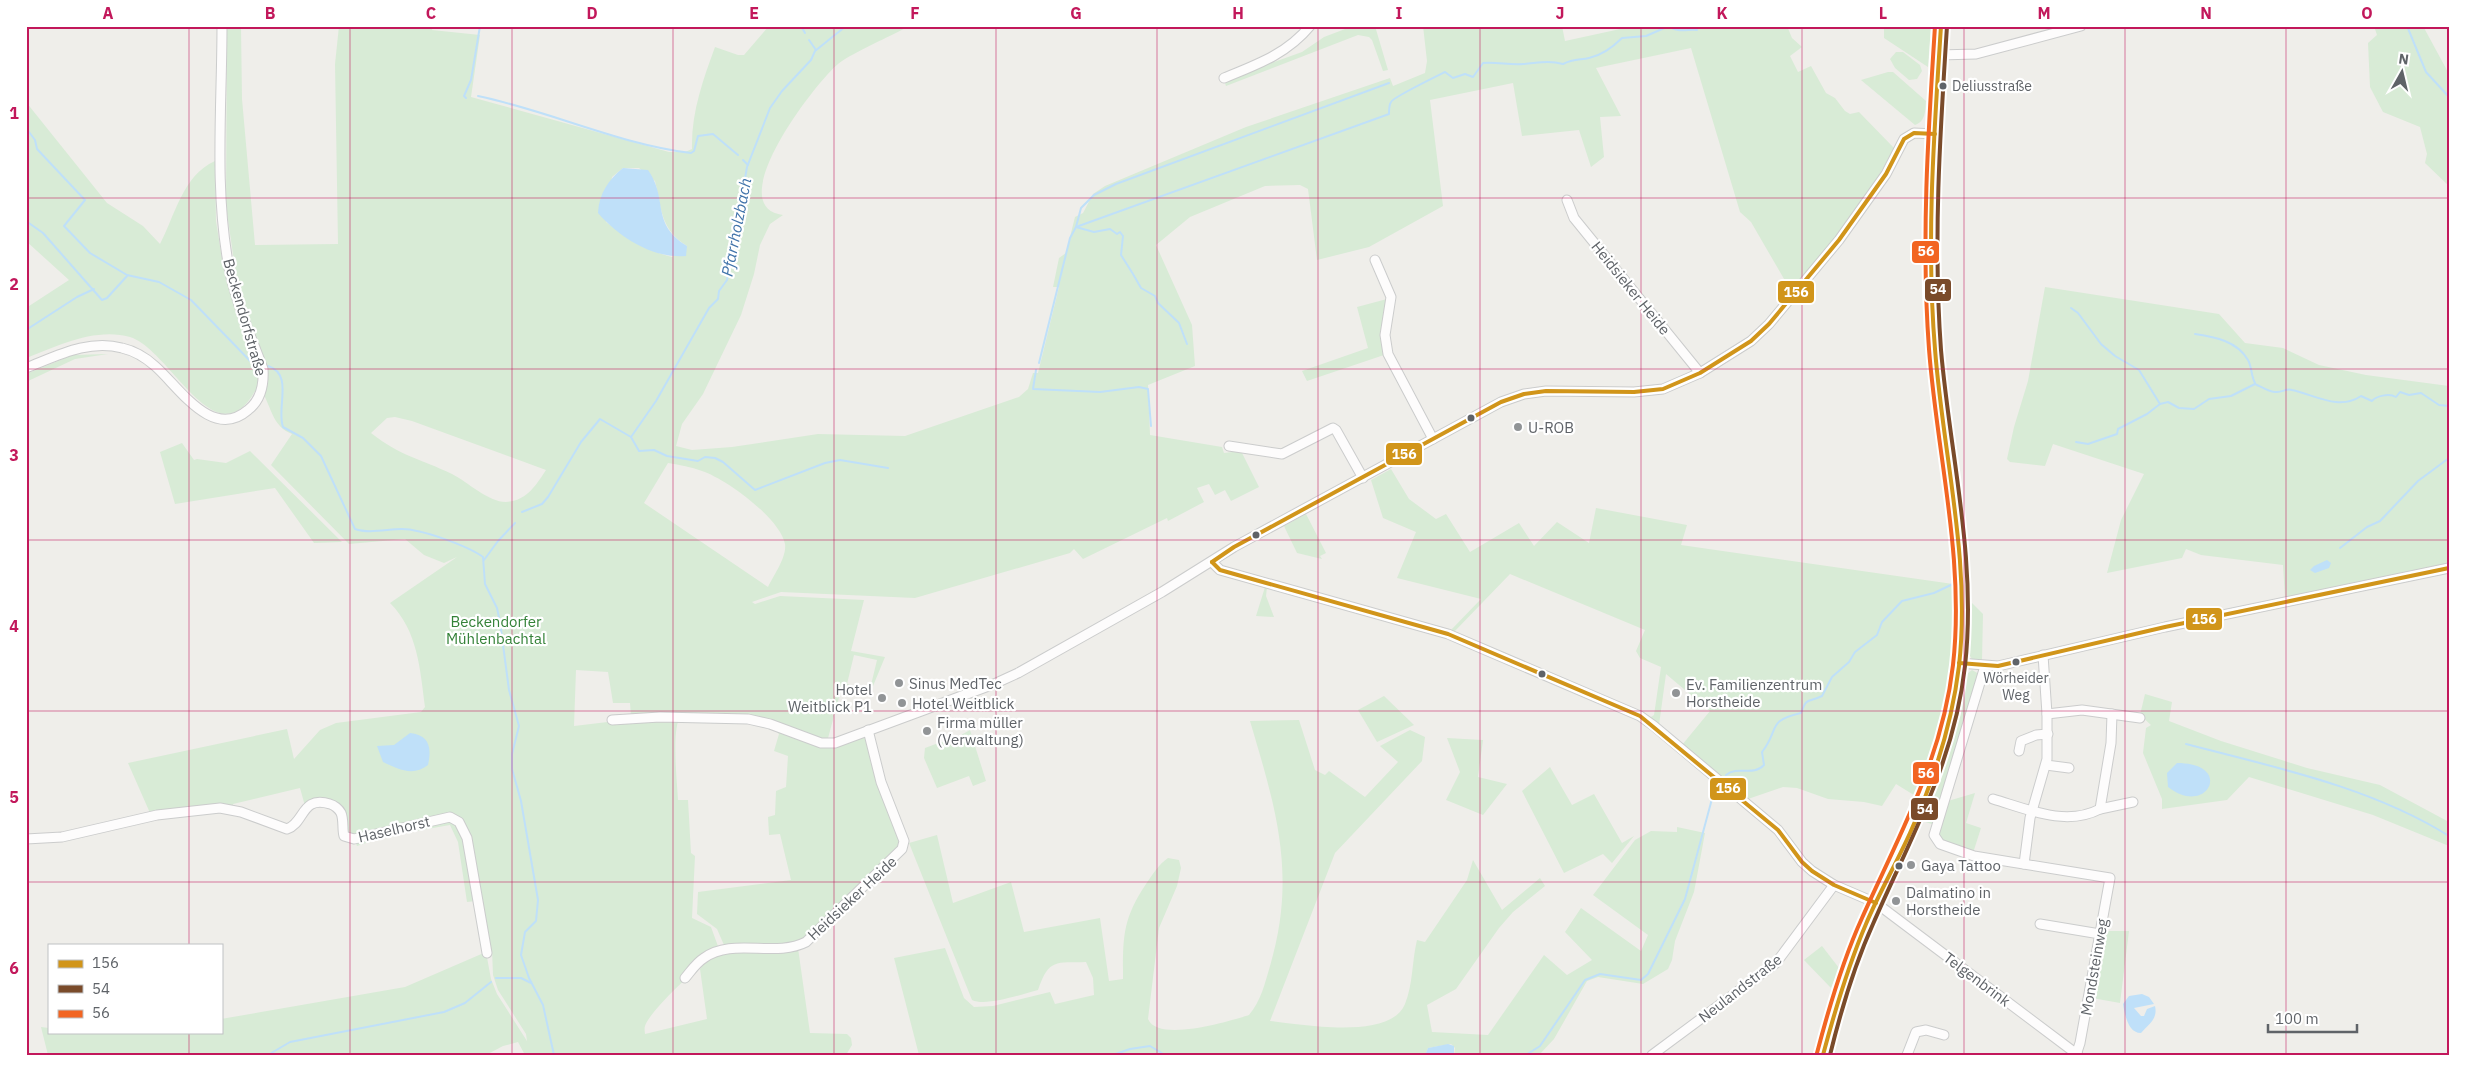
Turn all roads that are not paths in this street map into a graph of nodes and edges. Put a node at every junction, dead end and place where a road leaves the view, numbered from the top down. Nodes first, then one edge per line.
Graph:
1 (222, 26) edge
2 (1310, 26) edge
3 (1941, 26) edge
4 (2081, 26) edge
5 (1939, 55) junction
6 (1224, 78) dead end
7 (1935, 134) junction
8 (1567, 200) dead end
9 (1375, 260) dead end
10 (26, 368) edge
11 (1700, 373) junction
12 (1433, 439) junction
13 (1229, 446) dead end
14 (1363, 478) junction
15 (1212, 562) junction
16 (2449, 568) edge
17 (2043, 655) junction
18 (1959, 663) junction
19 (1985, 666) junction
20 (2048, 714) junction
21 (2112, 714) junction
22 (2140, 718) dead end
23 (612, 720) dead end
24 (868, 730) junction
25 (2048, 734) junction
26 (2018, 751) dead end
27 (2046, 765) junction
28 (2069, 768) dead end
29 (1993, 799) dead end
30 (2133, 802) dead end
31 (2100, 809) junction
32 (2032, 811) junction
33 (26, 839) edge
34 (2024, 864) junction
35 (1834, 885) junction
36 (1876, 903) junction
37 (2040, 924) dead end
38 (2100, 934) junction
39 (487, 953) dead end
40 (685, 978) dead end
41 (1944, 1035) dead end
42 (2077, 1054) edge
43 (1652, 1055) edge
44 (1823, 1055) edge
45 (1906, 1055) edge

1 - 10 street, Beckendorfstraße
2 - 6 street
3 - 5 main road
4 - 5 street
5 - 7 main road
7 - 11 street
7 - 18 main road
8 - 11 street, Heidsieker Heide
9 - 12 street
11 - 12 street
12 - 14 street
13 - 14 street
14 - 15 street
15 - 24 street
15 - 35 street, Telgenbrink
16 - 17 street
17 - 19 street
17 - 20 street
18 - 19 street
18 - 36 main road
19 - 34 street
20 - 21 street
20 - 25 street
21 - 22 street
21 - 31 street
23 - 24 street
24 - 40 street, Heidsieker Heide
25 - 26 street
25 - 27 street
27 - 28 street
27 - 32 street
29 - 32 street
30 - 31 street
31 - 32 street
32 - 34 street
33 - 39 street, Haselhorst
34 - 38 street, Mondsteinweg
35 - 36 street, Telgenbrink
35 - 43 street, Neulandstraße
36 - 42 street, Telgenbrink
36 - 44 main road
37 - 38 street
38 - 42 street, Mondsteinweg
41 - 45 street

